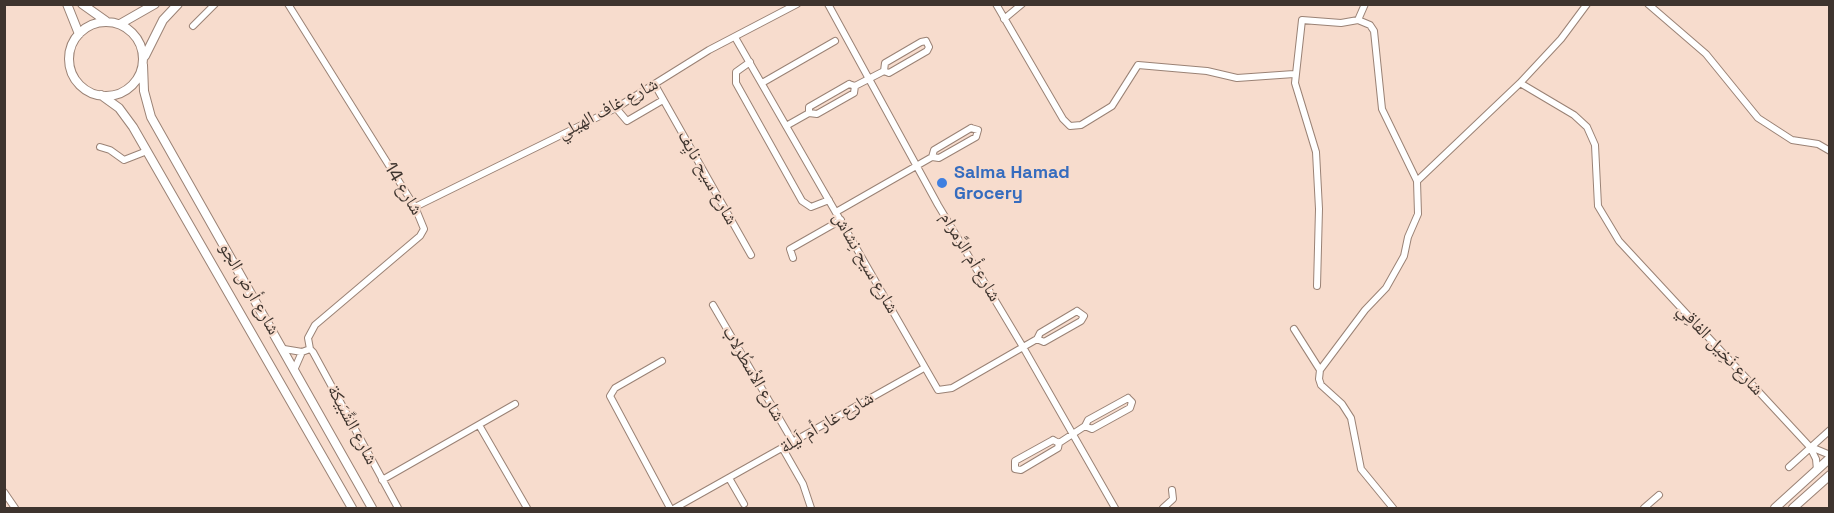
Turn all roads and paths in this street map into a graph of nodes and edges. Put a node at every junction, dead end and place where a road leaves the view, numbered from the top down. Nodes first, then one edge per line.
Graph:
1 (67, 4) edge
2 (82, 4) edge
3 (155, 4) edge
4 (178, 4) edge
5 (215, 4) edge
6 (288, 4) edge
7 (797, 4) edge
8 (828, 4) edge
9 (996, 4) edge
10 (1022, 4) edge
11 (1365, 4) edge
12 (1587, 4) edge
13 (1648, 4) edge
14 (1004, 19) junction
15 (1358, 20) junction
16 (107, 22) junction
17 (120, 24) junction
18 (194, 26) dead end
19 (79, 34) junction
20 (736, 39) junction
21 (835, 41) dead end
22 (143, 62) junction
23 (750, 62) junction
24 (884, 71) junction
25 (1294, 74) junction
26 (869, 79) junction
27 (762, 83) junction
28 (1521, 83) junction
29 (655, 85) junction
30 (855, 86) junction
31 (101, 95) junction
32 (663, 100) junction
33 (616, 108) junction
34 (808, 113) junction
35 (786, 126) junction
36 (100, 147) dead end
37 (147, 151) junction
38 (1830, 151) edge
39 (932, 157) junction
40 (918, 165) junction
41 (1417, 181) junction
42 (829, 200) junction
43 (415, 207) junction
44 (836, 212) junction
45 (841, 220) junction
46 (818, 233) junction
47 (823, 242) dead end
48 (751, 255) dead end
49 (793, 258) dead end
50 (1317, 286) dead end
51 (713, 305) dead end
52 (1294, 329) dead end
53 (1037, 339) junction
54 (1023, 347) junction
55 (284, 349) junction
56 (310, 349) junction
57 (302, 352) junction
58 (662, 361) dead end
59 (295, 368) junction
60 (924, 368) junction
61 (1320, 370) junction
62 (515, 404) dead end
63 (479, 425) junction
64 (1085, 426) junction
65 (1830, 430) edge
66 (1072, 434) junction
67 (793, 442) junction
68 (1059, 443) junction
69 (1810, 447) junction
70 (783, 449) junction
71 (1830, 456) edge
72 (1789, 467) dead end
73 (1817, 470) junction
74 (1830, 475) edge
75 (729, 478) junction
76 (382, 480) junction
77 (1172, 490) dead end
78 (4, 492) edge
79 (1659, 495) dead end
80 (744, 504) dead end
81 (15, 508) edge
82 (352, 508) edge
83 (372, 508) edge
84 (398, 508) edge
85 (527, 508) edge
86 (670, 508) edge
87 (675, 508) edge
88 (811, 508) edge
89 (1115, 508) edge
90 (1163, 508) edge
91 (1393, 508) edge
92 (1644, 508) edge
93 (1775, 508) edge
94 (1793, 508) edge

1 - 19 main road
2 - 16 main road
3 - 17 main road
4 - 22 main road
5 - 18 street
6 - 43 street, شارع 14
7 - 20 street, شارع غاف الهيلي
8 - 26 street, شارع أم الرَّمرام
9 - 14 street
10 - 14 street
11 - 15 street
12 - 28 street
13 - 38 street
14 - 25 street
15 - 25 street
15 - 41 street
16 - 17 main road
16 - 19 main road
17 - 22 main road
19 - 31 main road
20 - 23 street, شارع سيح نِشاش
20 - 29 street, شارع غاف الهيلي
21 - 27 street
22 - 31 main road
22 - 55 main road, شارع أرض الجو
23 - 27 street, شارع سيح نِشاش
23 - 42 street
24 - 24 street
24 - 26 street
25 - 50 street
26 - 30 street
26 - 40 street, شارع أم الرَّمرام
27 - 35 street, شارع سيح نِشاش
28 - 41 street
28 - 69 street, شارع نَخِيل الفاقِي
29 - 32 street, شارع سيح نايِف
29 - 33 street, شارع غاف الهيلي
30 - 34 street
30 - 34 street
31 - 37 main road, شارع أرض الجو
32 - 33 street
32 - 48 street, شارع سيح نايِف
33 - 43 street, شارع غاف الهيلي
34 - 35 street
35 - 42 street, شارع سيح نِشاش
36 - 37 street
37 - 82 main road, شارع أرض الجو
39 - 39 street
39 - 40 street
40 - 44 street
40 - 54 street, شارع أم الرَّمرام
41 - 61 street
42 - 44 street, شارع سيح نِشاش
43 - 56 street, شارع 14
44 - 45 street, شارع سيح نِشاش
45 - 46 street
45 - 60 street, شارع سيح نِشاش
46 - 47 street
46 - 49 street
51 - 67 street, شارع الأسطُرلاب
52 - 61 street
53 - 53 street, شارع سيح نِشاش
53 - 54 street, شارع سيح نِشاش
54 - 60 street, شارع سيح نِشاش
54 - 66 street, شارع أم الرَّمرام
55 - 57 street
55 - 59 main road, شارع أرض الجو
56 - 57 street
56 - 76 street, شارع الشِّبَيكة
57 - 59 street
58 - 86 street
59 - 83 main road, شارع أرض الجو
60 - 67 street, شارع غار أم لَيلة
61 - 91 street
62 - 63 street
63 - 76 street
63 - 85 street
64 - 64 street
64 - 66 street
65 - 69 street
66 - 68 street
66 - 89 street, شارع أم الرَّمرام
67 - 70 street, شارع غار أم لَيلة
68 - 68 street
69 - 71 street, شارع نَخِيل الفاقِي
69 - 72 street
69 - 73 street, شارع نَخِيل الفاقِي
70 - 75 street, شارع غار أم لَيلة
70 - 88 street
71 - 73 street
73 - 93 street
74 - 94 street
75 - 80 street
75 - 87 street, شارع غار أم لَيلة
76 - 84 street, شارع الشِّبَيكة
77 - 90 street
78 - 81 street
79 - 92 street

